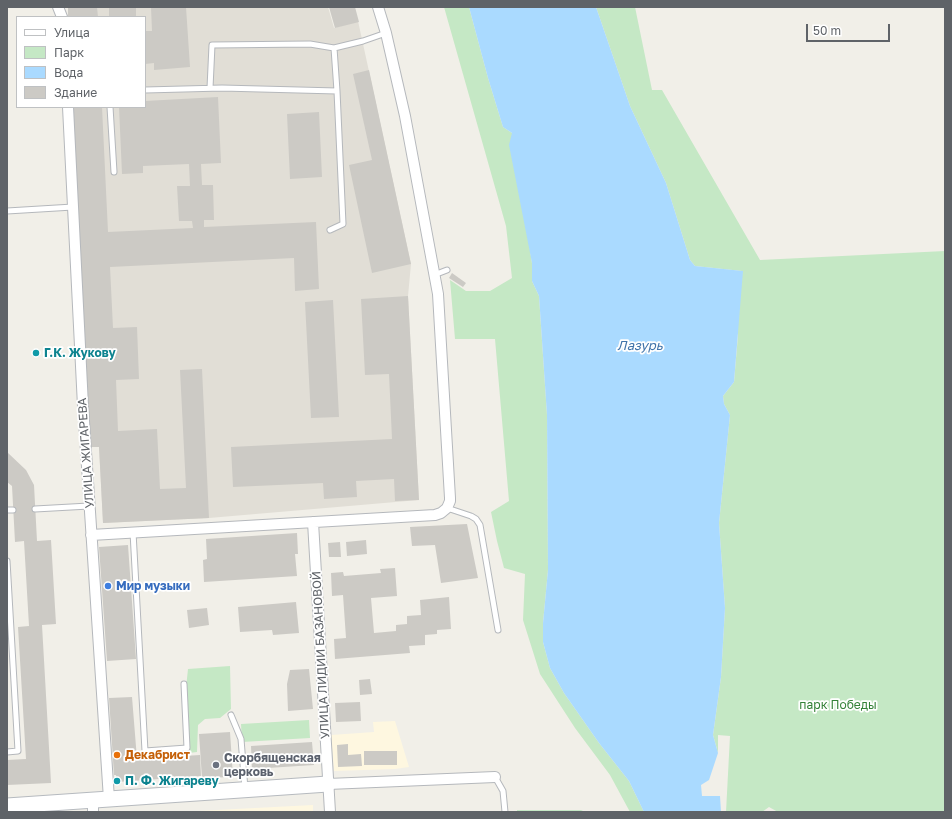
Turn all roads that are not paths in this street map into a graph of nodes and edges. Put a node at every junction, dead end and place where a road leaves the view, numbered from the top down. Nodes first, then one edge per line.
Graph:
1 (378, 7) edge
2 (386, 33) junction
3 (334, 48) junction
4 (210, 88) junction
5 (146, 90) edge
6 (337, 91) junction
7 (68, 108) edge
8 (110, 108) edge
9 (114, 172) dead end
10 (72, 207) junction
11 (7, 211) edge
12 (330, 230) dead end
13 (447, 270) dead end
14 (434, 275) junction
15 (89, 506) junction
16 (447, 508) junction
17 (35, 509) dead end
18 (7, 510) edge
19 (13, 510) dead end
20 (313, 522) junction
21 (133, 532) junction
22 (91, 535) junction
23 (7, 561) edge
24 (498, 630) dead end
25 (10, 653) edge
26 (184, 684) dead end
27 (231, 715) dead end
28 (7, 752) edge
29 (495, 777) joint
30 (328, 784) junction
31 (245, 790) junction
32 (109, 799) junction
33 (7, 806) edge
34 (93, 806) edge
35 (330, 812) edge
36 (505, 812) edge

1 - 2 street
2 - 3 lane
2 - 14 street
3 - 4 lane
3 - 6 lane
4 - 5 lane
4 - 6 lane
6 - 12 lane
7 - 10 street, УЛИЦА ЖИГАРЕВА
8 - 9 lane
10 - 11 lane
10 - 15 street, УЛИЦА ЖИГАРЕВА
13 - 14 lane
14 - 16 street
15 - 17 lane
15 - 22 street, УЛИЦА ЖИГАРЕВА
16 - 20 street
16 - 24 lane
18 - 19 lane
20 - 21 street
20 - 30 street, УЛИЦА ЛИДИИ БАЗАНОВОЙ
21 - 22 street
21 - 26 lane
22 - 32 street, УЛИЦА ЖИГАРЕВА
23 - 25 lane
25 - 28 lane
27 - 31 lane
29 - 30 street
29 - 36 lane
30 - 31 street
30 - 35 street, УЛИЦА ЛИДИИ БАЗАНОВОЙ
31 - 32 street
32 - 34 street
33 - 34 street

